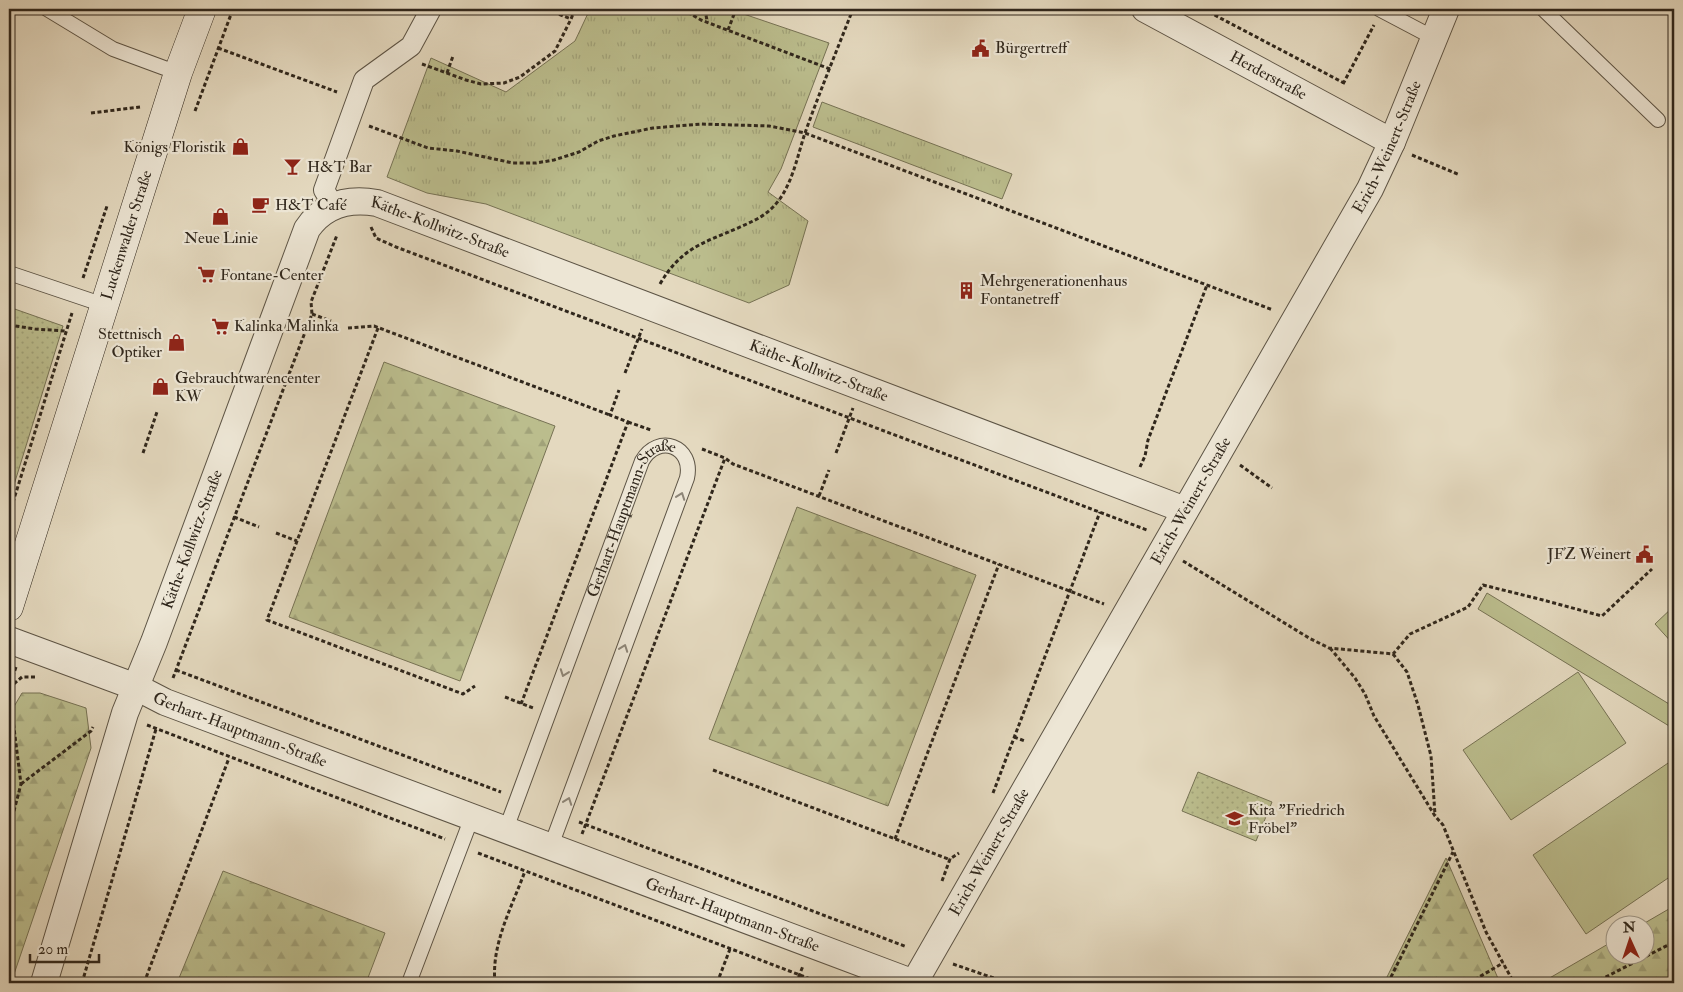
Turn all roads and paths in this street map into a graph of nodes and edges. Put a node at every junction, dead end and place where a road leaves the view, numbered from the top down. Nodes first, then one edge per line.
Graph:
1 (47, 9) edge
2 (202, 9) edge
3 (431, 9) edge
4 (574, 9) edge
5 (682, 9) edge
6 (705, 9) edge
7 (736, 9) edge
8 (853, 9) edge
9 (1145, 9) edge
10 (1203, 9) edge
11 (1446, 9) edge
12 (1543, 9) edge
13 (1380, 10) edge
14 (553, 12) dead end
15 (571, 19) junction
16 (707, 22) junction
17 (728, 30) junction
18 (1434, 38) junction
19 (218, 48) dead end
20 (399, 55) junction
21 (453, 56) dead end
22 (166, 69) junction
23 (830, 69) junction
24 (447, 73) junction
25 (1344, 83) junction
26 (357, 100) junction
27 (168, 104) junction
28 (139, 108) junction
29 (1330, 109) junction
30 (91, 113) dead end
31 (350, 119) junction
32 (1658, 120) dead end
33 (806, 133) junction
34 (1392, 142) junction
35 (1417, 157) dead end
36 (1460, 175) dead end
37 (108, 202) dead end
38 (333, 206) junction
39 (370, 225) dead end
40 (9, 273) edge
41 (1207, 285) junction
42 (78, 296) junction
43 (104, 305) junction
44 (651, 307) junction
45 (312, 314) junction
46 (1296, 318) junction
47 (331, 321) dead end
48 (9, 325) edge
49 (348, 328) dead end
50 (378, 328) junction
51 (66, 331) junction
52 (639, 338) junction
53 (625, 373) dead end
54 (861, 387) junction
55 (619, 390) dead end
56 (157, 412) dead end
57 (610, 415) junction
58 (849, 418) junction
59 (628, 422) junction
60 (655, 432) dead end
61 (698, 448) dead end
62 (1220, 450) junction
63 (143, 453) dead end
64 (836, 453) dead end
65 (725, 458) junction
66 (829, 470) dead end
67 (1272, 488) dead end
68 (1132, 490) junction
69 (819, 496) junction
70 (1186, 510) junction
71 (1100, 512) junction
72 (9, 514) edge
73 (234, 517) junction
74 (1120, 520) junction
75 (259, 527) dead end
76 (276, 533) dead end
77 (297, 541) junction
78 (1166, 544) junction
79 (999, 564) junction
80 (1652, 569) dead end
81 (1070, 591) junction
82 (9, 606) edge
83 (1127, 612) junction
84 (16, 642) edge
85 (1329, 648) junction
86 (1393, 654) junction
87 (176, 670) junction
88 (475, 686) dead end
89 (136, 687) junction
90 (505, 697) dead end
91 (165, 702) junction
92 (522, 704) junction
93 (535, 709) dead end
94 (95, 724) dead end
95 (229, 758) dead end
96 (713, 770) dead end
97 (22, 784) junction
98 (503, 793) dead end
99 (990, 800) dead end
100 (1435, 816) junction
101 (472, 817) junction
102 (586, 825) junction
103 (506, 829) junction
104 (9, 830) edge
105 (895, 838) junction
106 (562, 851) junction
107 (1453, 851) junction
108 (950, 859) junction
109 (972, 860) junction
110 (525, 871) dead end
111 (1674, 942) edge
112 (730, 949) dead end
113 (930, 956) junction
114 (1503, 963) junction
115 (1000, 982) edge
116 (44, 983) edge
117 (82, 983) edge
118 (144, 983) edge
119 (409, 983) edge
120 (495, 983) edge
121 (717, 983) edge
122 (914, 983) edge
123 (1008, 983) edge
124 (1388, 983) edge
125 (1469, 983) edge
126 (1514, 983) edge
127 (1594, 983) edge

1 - 22 lane
2 - 22 main road, Luckenwalder Straße
3 - 20 street
4 - 15 path
5 - 16 path
6 - 16 path
7 - 17 path
8 - 23 path
9 - 29 street, Herderstraße
10 - 25 path
11 - 18 street, Erich-Weinert-Straße
12 - 32 lane
13 - 18 lane
13 - 25 path
14 - 15 path
15 - 24 path
16 - 17 path
17 - 23 path
18 - 34 street, Erich-Weinert-Straße
19 - 26 path
20 - 24 path
20 - 26 street
21 - 24 path
22 - 27 main road, Luckenwalder Straße
22 - 28 path
23 - 33 path
25 - 29 path
26 - 31 street
27 - 28 path
27 - 43 main road, Luckenwalder Straße
28 - 30 path
29 - 34 street, Herderstraße
31 - 33 path
31 - 38 street
33 - 41 path
33 - 44 path
34 - 46 street, Erich-Weinert-Straße
35 - 36 path
37 - 42 path
38 - 44 street, Käthe-Kollwitz-Straße
38 - 45 path
38 - 89 street, Käthe-Kollwitz-Straße
39 - 52 path
40 - 42 lane
41 - 46 path
41 - 68 path
42 - 43 lane
42 - 51 path
43 - 82 main road, Luckenwalder Straße
44 - 52 path
44 - 54 street, Käthe-Kollwitz-Straße
45 - 47 path
45 - 73 path
46 - 62 street, Erich-Weinert-Straße
48 - 51 path
49 - 50 path
50 - 57 path
50 - 77 path
51 - 72 path
52 - 53 path
52 - 58 path
54 - 58 path
54 - 68 street, Käthe-Kollwitz-Straße
55 - 57 path
56 - 63 path
57 - 59 path
58 - 64 path
58 - 71 path
59 - 60 path
59 - 92 path
61 - 65 path
62 - 67 path
62 - 70 street, Erich-Weinert-Straße
65 - 69 path
65 - 102 path
66 - 69 path
68 - 70 street, Käthe-Kollwitz-Straße
68 - 74 path
69 - 79 path
70 - 78 street, Erich-Weinert-Straße
71 - 74 path
71 - 81 path
73 - 75 path
73 - 87 path
74 - 78 path
76 - 77 path
77 - 88 path
78 - 83 street, Erich-Weinert-Straße
78 - 85 path
79 - 81 path
79 - 105 path
80 - 86 path
81 - 83 path
81 - 99 path
83 - 109 street, Erich-Weinert-Straße
84 - 89 street, Gerhart-Hauptmann-Straße
84 - 97 path
85 - 86 path
85 - 100 path
86 - 100 path
87 - 91 path
87 - 98 path
89 - 91 street, Gerhart-Hauptmann-Straße
89 - 116 street, Käthe-Kollwitz-Straße
90 - 92 path
91 - 101 street, Gerhart-Hauptmann-Straße
91 - 117 path
92 - 93 path
94 - 97 path
95 - 118 path
96 - 105 path
97 - 104 path
100 - 107 path
101 - 103 street, Gerhart-Hauptmann-Straße
101 - 119 lane
102 - 106 path
102 - 113 path
103 - 106 street, Gerhart-Hauptmann-Straße
106 -> 103 lane, Gerhart-Hauptmann-Straße
105 - 108 path
106 - 122 street, Gerhart-Hauptmann-Straße
107 - 114 path
107 - 124 path
108 - 109 path
108 - 109 path
109 - 113 street, Erich-Weinert-Straße
110 - 120 path
111 - 127 path
112 - 121 path
113 - 115 path
113 - 122 street, Erich-Weinert-Straße
114 - 125 path
114 - 126 path
115 - 123 path

